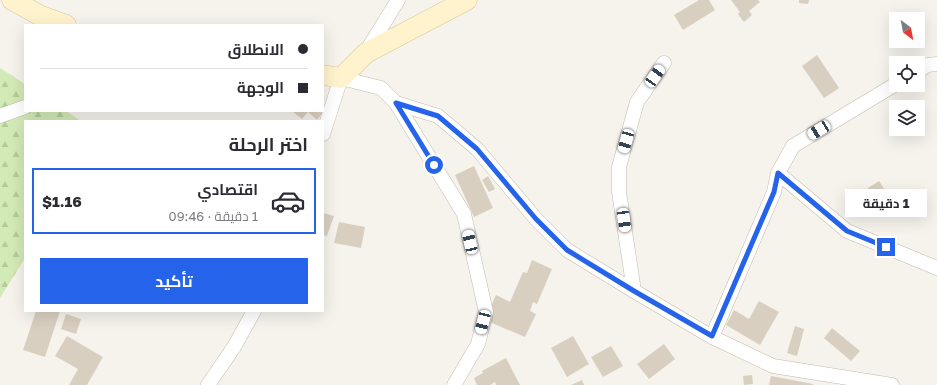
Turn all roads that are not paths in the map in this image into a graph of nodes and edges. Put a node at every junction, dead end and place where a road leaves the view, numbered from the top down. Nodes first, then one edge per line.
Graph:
1 (12, 0) edge
2 (398, 0) edge
3 (467, 0) edge
4 (63, 24) edge
5 (366, 53) junction
6 (664, 63) dead end
7 (937, 64) edge
8 (925, 67) edge
9 (332, 77) edge
10 (889, 88) edge
11 (396, 103) junction
12 (24, 107) edge
13 (0, 116) edge
14 (324, 128) edge
15 (778, 173) junction
16 (937, 268) edge
17 (634, 291) junction
18 (253, 312) edge
19 (712, 336) junction
20 (208, 385) edge
21 (454, 385) edge
22 (892, 385) edge

1 - 4 street
2 - 5 street
3 - 5 street
5 - 9 street
6 - 17 street
7 - 8 street
9 - 11 street
9 - 14 street
10 - 15 street
11 - 17 street
11 - 21 street
12 - 13 street
15 - 16 street
15 - 19 street
17 - 19 street
18 - 20 street
19 - 22 street

